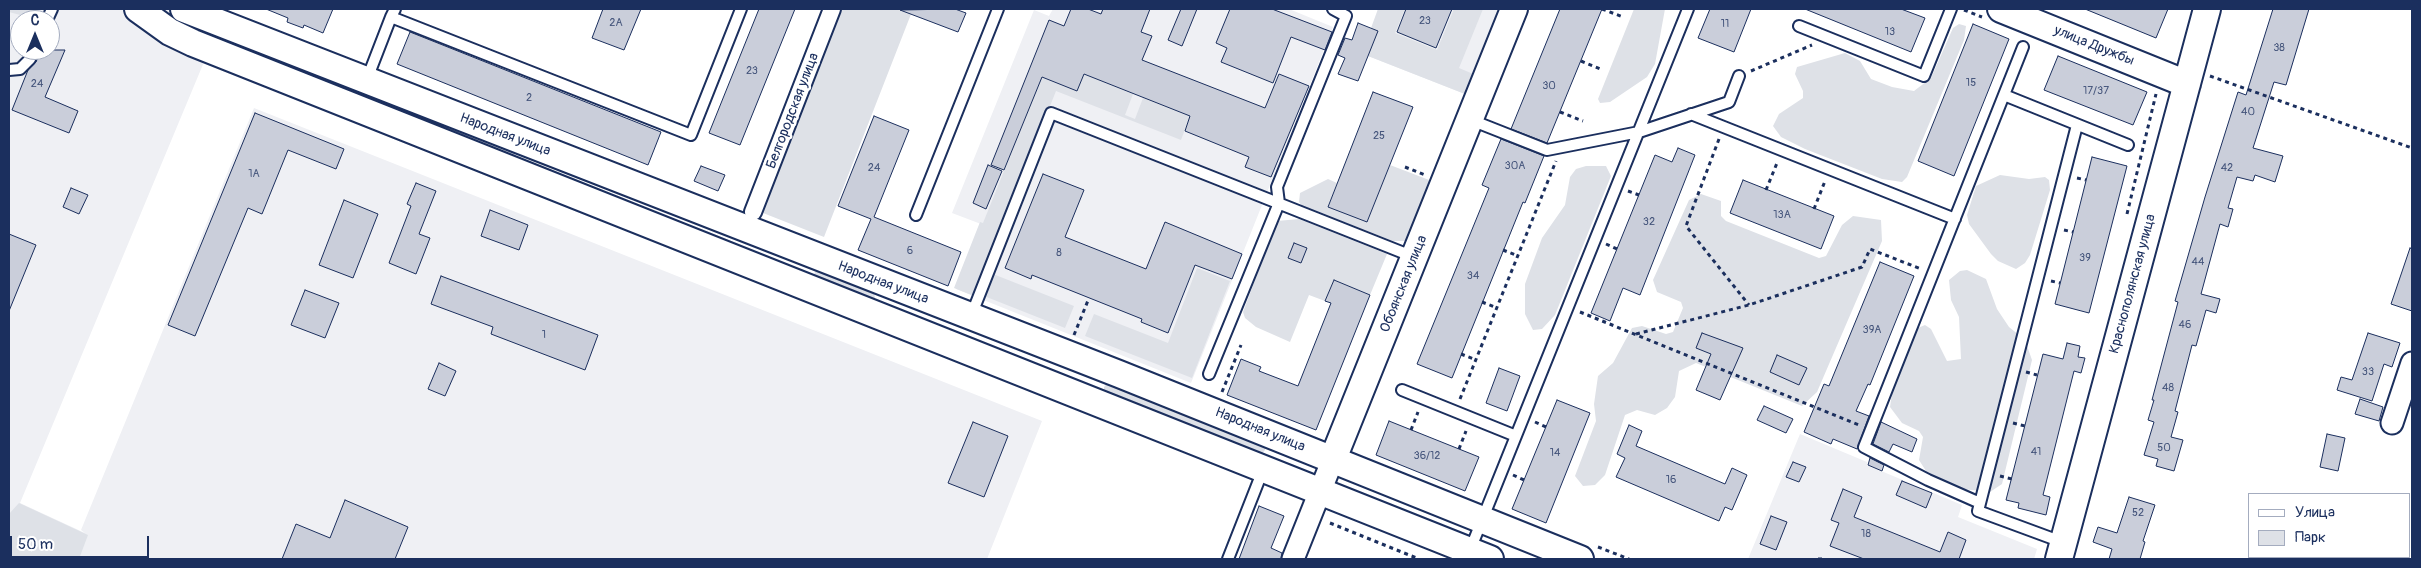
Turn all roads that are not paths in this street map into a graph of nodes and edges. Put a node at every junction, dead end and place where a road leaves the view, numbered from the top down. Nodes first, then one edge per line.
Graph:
1 (138, 9) edge
2 (741, 9) edge
3 (832, 9) edge
4 (998, 9) edge
5 (1333, 9) edge
6 (1514, 9) edge
7 (1688, 9) edge
8 (1951, 9) edge
9 (2001, 9) edge
10 (2207, 9) edge
11 (200, 12) edge
12 (393, 13) edge
13 (1799, 26) dead end
14 (193, 43) junction
15 (2024, 47) dead end
16 (29, 60) edge
17 (9, 70) edge
18 (1739, 76) road end
19 (2196, 79) junction
20 (366, 81) junction
21 (2004, 95) junction
22 (1691, 114) junction
23 (1470, 119) junction
24 (2077, 125) junction
25 (1638, 132) junction
26 (2128, 145) dead end
27 (1279, 203) junction
28 (753, 212) dead end
29 (916, 215) dead end
30 (1955, 219) junction
31 (1414, 257) junction
32 (970, 317) junction
33 (2412, 364) edge
34 (1210, 374) dead end
35 (1402, 390) dead end
36 (2392, 423) dead end
37 (1516, 436) junction
38 (1333, 460) junction
39 (1263, 470) junction
40 (1320, 492) junction
41 (1980, 503) junction
42 (1482, 520) junction
43 (2061, 551) edge
44 (1470, 555) edge
45 (1228, 559) edge
46 (1293, 559) edge
47 (1580, 559) edge

1 - 14 street
2 - 12 lane
3 - 28 street, Белгородская улица
4 - 29 lane
5 - 27 lane
6 - 23 street, Обоянская улица
7 - 25 lane
8 - 13 lane
9 - 19 street, улица Дружбы
10 - 19 street, Краснополянская улица
11 - 14 street
11 - 20 street, Народная улица
12 - 20 lane
14 - 39 street
15 - 21 lane
16 - 17 lane
18 - 22 lane
19 - 43 street, Краснополянская улица
20 - 32 street, Народная улица
21 - 24 lane
21 - 30 lane
22 - 25 lane
22 - 30 lane
23 - 25 lane
23 - 31 street, Обоянская улица
24 - 26 lane
24 - 41 lane
25 - 37 lane
27 - 31 lane
27 - 32 lane
27 - 34 lane
30 - 41 lane
31 - 38 street, Обоянская улица
32 - 38 street, Народная улица
33 - 36 street
35 - 37 lane
37 - 42 lane
38 - 40 street, Обоянская улица
38 - 42 street, Народная улица
39 - 40 street
39 - 45 lane
40 - 44 street
40 - 46 street, Обоянская улица
41 - 43 lane
42 - 44 lane
42 - 47 street, Народная улица

